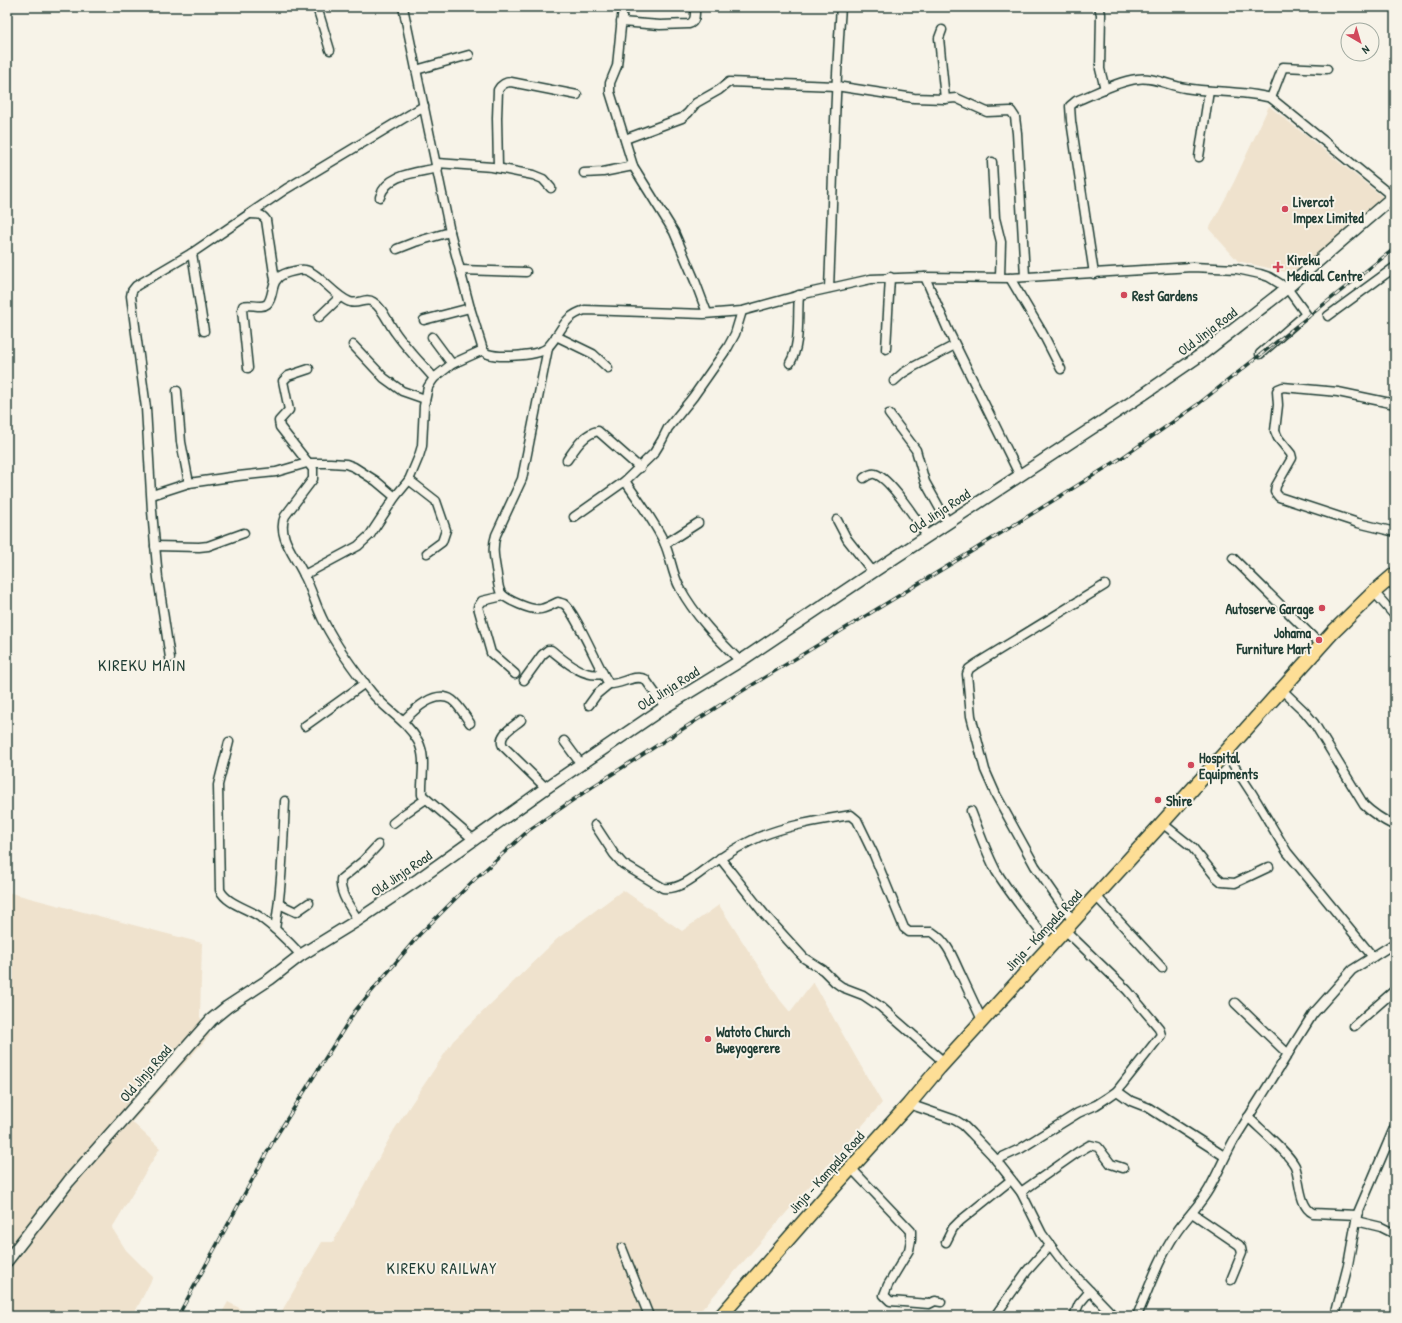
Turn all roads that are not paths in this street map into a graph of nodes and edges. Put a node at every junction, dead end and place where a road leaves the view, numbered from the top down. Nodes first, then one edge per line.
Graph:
1 (317, 7) edge
2 (403, 7) edge
3 (623, 7) edge
4 (695, 7) edge
5 (842, 7) edge
6 (1099, 7) edge
7 (620, 22) junction
8 (942, 30) dead end
9 (330, 50) dead end
10 (469, 55) dead end
11 (1327, 69) dead end
12 (416, 70) junction
13 (836, 86) junction
14 (1105, 89) junction
15 (1209, 91) junction
16 (577, 95) dead end
17 (1270, 98) junction
18 (945, 99) junction
19 (424, 106) junction
20 (625, 139) junction
21 (1199, 157) dead end
22 (992, 162) dead end
23 (437, 166) junction
24 (633, 166) junction
25 (498, 167) junction
26 (584, 173) dead end
27 (551, 188) dead end
28 (1394, 196) edge
29 (380, 197) dead end
30 (250, 214) junction
31 (450, 232) junction
32 (396, 250) dead end
33 (192, 253) junction
34 (1395, 267) edge
35 (461, 270) junction
36 (526, 272) dead end
37 (1094, 274) junction
38 (1025, 276) junction
39 (924, 277) junction
40 (1000, 277) junction
41 (890, 278) junction
42 (1010, 278) junction
43 (275, 280) junction
44 (829, 288) junction
45 (1287, 288) junction
46 (799, 295) junction
47 (340, 297) junction
48 (470, 308) junction
49 (742, 311) junction
50 (707, 313) junction
51 (1328, 316) dead end
52 (319, 317) dead end
53 (424, 320) dead end
54 (204, 331) dead end
55 (556, 336) junction
56 (432, 337) dead end
57 (353, 345) dead end
58 (955, 346) junction
59 (548, 348) junction
60 (886, 349) dead end
61 (483, 350) junction
62 (1260, 354) dead end
63 (790, 363) dead end
64 (452, 364) junction
65 (248, 368) dead end
66 (608, 368) dead end
67 (309, 369) dead end
68 (1060, 369) dead end
69 (434, 378) junction
70 (894, 381) dead end
71 (177, 391) dead end
72 (425, 399) junction
73 (1395, 404) edge
74 (889, 414) dead end
75 (567, 460) dead end
76 (307, 463) junction
77 (640, 468) junction
78 (1020, 476) junction
79 (864, 478) dead end
80 (409, 480) junction
81 (625, 481) junction
82 (189, 483) junction
83 (152, 495) junction
84 (396, 496) junction
85 (574, 517) dead end
86 (837, 520) dead end
87 (698, 523) dead end
88 (948, 523) junction
89 (1395, 532) edge
90 (244, 533) dead end
91 (928, 536) junction
92 (665, 544) junction
93 (155, 546) junction
94 (427, 553) dead end
95 (1233, 558) dead end
96 (873, 572) junction
97 (1395, 574) edge
98 (304, 575) junction
99 (1105, 585) dead end
100 (1374, 592) junction
101 (503, 596) junction
102 (1395, 616) edge
103 (1321, 645) junction
104 (170, 658) dead end
105 (740, 662) junction
106 (515, 674) dead end
107 (602, 674) junction
108 (524, 680) dead end
109 (365, 683) junction
110 (609, 684) junction
111 (1281, 689) junction
112 (589, 705) dead end
113 (665, 707) junction
114 (521, 720) dead end
115 (403, 721) junction
116 (470, 723) dead end
117 (305, 726) dead end
118 (564, 741) dead end
119 (229, 742) dead end
120 (1225, 752) junction
121 (581, 764) junction
122 (546, 788) junction
123 (426, 799) junction
124 (285, 801) dead end
125 (971, 811) dead end
126 (394, 823) dead end
127 (1162, 823) junction
128 (594, 825) dead end
129 (1395, 826) edge
130 (474, 840) junction
131 (378, 845) dead end
132 (720, 858) junction
133 (1269, 867) dead end
134 (1096, 896) junction
135 (309, 903) dead end
136 (279, 904) junction
137 (358, 920) junction
138 (1069, 926) junction
139 (275, 929) junction
140 (1051, 945) junction
141 (1394, 945) edge
142 (301, 955) junction
143 (1373, 957) junction
144 (1162, 968) dead end
145 (1395, 990) edge
146 (1235, 1004) dead end
147 (982, 1020) junction
148 (1354, 1026) dead end
149 (1288, 1054) junction
150 (944, 1062) junction
151 (1117, 1091) junction
152 (909, 1104) junction
153 (1248, 1117) junction
154 (1395, 1126) edge
155 (1224, 1156) junction
156 (996, 1160) junction
157 (851, 1168) junction
158 (1123, 1168) dead end
159 (1011, 1180) junction
160 (1021, 1192) junction
161 (1192, 1213) junction
162 (1357, 1218) junction
163 (1395, 1234) edge
164 (946, 1242) dead end
165 (1050, 1244) junction
166 (622, 1248) dead end
167 (7, 1261) edge
168 (1231, 1280) dead end
169 (1090, 1291) junction
170 (941, 1302) dead end
171 (649, 1316) edge
172 (721, 1316) edge
173 (995, 1316) edge
174 (1074, 1316) edge
175 (1114, 1316) edge
176 (1137, 1316) edge
177 (1335, 1316) edge

1 - 9 street
2 - 12 street
3 - 7 street
4 - 7 street
5 - 13 street
6 - 14 street
7 - 20 street
8 - 18 street
10 - 12 street
11 - 17 street
12 - 19 street
13 - 18 street
13 - 20 street
13 - 44 street
14 - 15 street
14 - 37 street
15 - 17 street
15 - 21 street
16 - 25 street
17 - 28 street
18 - 38 street
19 - 23 street
19 - 30 street
20 - 24 street
22 - 40 street
23 - 25 street
23 - 29 street
23 - 31 street
24 - 26 street
24 - 50 street
25 - 27 street
28 - 45 main road, Old Jinja Road
30 - 33 street
30 - 43 street
31 - 32 street
31 - 35 street
33 - 54 street
33 - 83 street
34 - 51 street
35 - 36 street
35 - 48 street
37 - 38 street
37 - 45 street
38 - 42 street
39 - 40 street
39 - 41 street
39 - 58 street
40 - 42 street
41 - 44 street
41 - 60 street
42 - 68 street
43 - 47 street
43 - 65 street
44 - 46 street
45 - 62 street
45 - 78 main road, Old Jinja Road
46 - 49 street
46 - 63 street
47 - 52 street
47 - 69 street
48 - 53 street
48 - 61 street
49 - 50 street
49 - 77 street
50 - 55 street
55 - 59 street
55 - 66 street
56 - 64 street
57 - 72 street
58 - 70 street
58 - 78 street
59 - 61 street
59 - 101 street
61 - 64 street
64 - 69 street
67 - 76 street
69 - 72 street
71 - 82 street
72 - 80 street
73 - 89 street
74 - 88 street
75 - 77 street
76 - 82 street
76 - 84 street
76 - 98 street
77 - 81 street
78 - 88 main road, Old Jinja Road
79 - 91 street
80 - 84 street
80 - 94 street
81 - 85 street
81 - 92 street
82 - 83 street
83 - 93 street
84 - 98 street
86 - 96 street
87 - 92 street
88 - 91 main road, Old Jinja Road
90 - 93 street
91 - 96 main road, Old Jinja Road
92 - 105 street
93 - 104 street
95 - 103 street
96 - 105 main road, Old Jinja Road
97 - 100 highway, Jinja - Kampala Road
98 - 109 street
99 - 138 street
100 - 102 street
100 - 103 highway, Jinja - Kampala Road
101 - 106 street
101 - 107 street
103 - 111 highway, Jinja - Kampala Road
105 - 113 main road, Old Jinja Road
107 - 108 street
107 - 110 street
109 - 115 street
109 - 117 street
110 - 112 street
110 - 113 street
111 - 120 highway, Jinja - Kampala Road
111 - 129 street
113 - 121 main road, Old Jinja Road
114 - 122 street
115 - 116 street
115 - 123 street
118 - 121 street
119 - 139 street
120 - 127 highway, Jinja - Kampala Road
120 - 143 street
121 - 122 main road, Old Jinja Road
122 - 130 main road, Old Jinja Road
123 - 126 street
123 - 130 street
124 - 136 street
125 - 140 street
127 - 133 street
127 - 134 highway, Jinja - Kampala Road
128 - 132 street
130 - 137 main road, Old Jinja Road
131 - 137 street
132 - 147 street
132 - 150 street
134 - 138 highway, Jinja - Kampala Road
134 - 144 street
135 - 136 street
136 - 139 street
137 - 142 main road, Old Jinja Road
138 - 140 highway, Jinja - Kampala Road
138 - 151 street
139 - 142 street
140 - 147 highway, Jinja - Kampala Road
141 - 143 street
142 - 167 main road, Old Jinja Road
143 - 149 street
145 - 148 street
146 - 149 street
147 - 150 highway, Jinja - Kampala Road
149 - 153 street
150 - 152 highway, Jinja - Kampala Road
151 - 155 street
151 - 156 street
152 - 156 street
152 - 157 highway, Jinja - Kampala Road
153 - 155 street
153 - 162 street
154 - 162 street
155 - 161 street
156 - 159 street
157 - 170 street
157 - 172 highway, Jinja - Kampala Road
158 - 160 street
159 - 160 street
159 - 164 street
160 - 165 street
161 - 168 street
161 - 176 street
162 - 163 street
162 - 177 street
165 - 169 street
165 - 173 street
166 - 171 street
169 - 174 street
169 - 175 street

